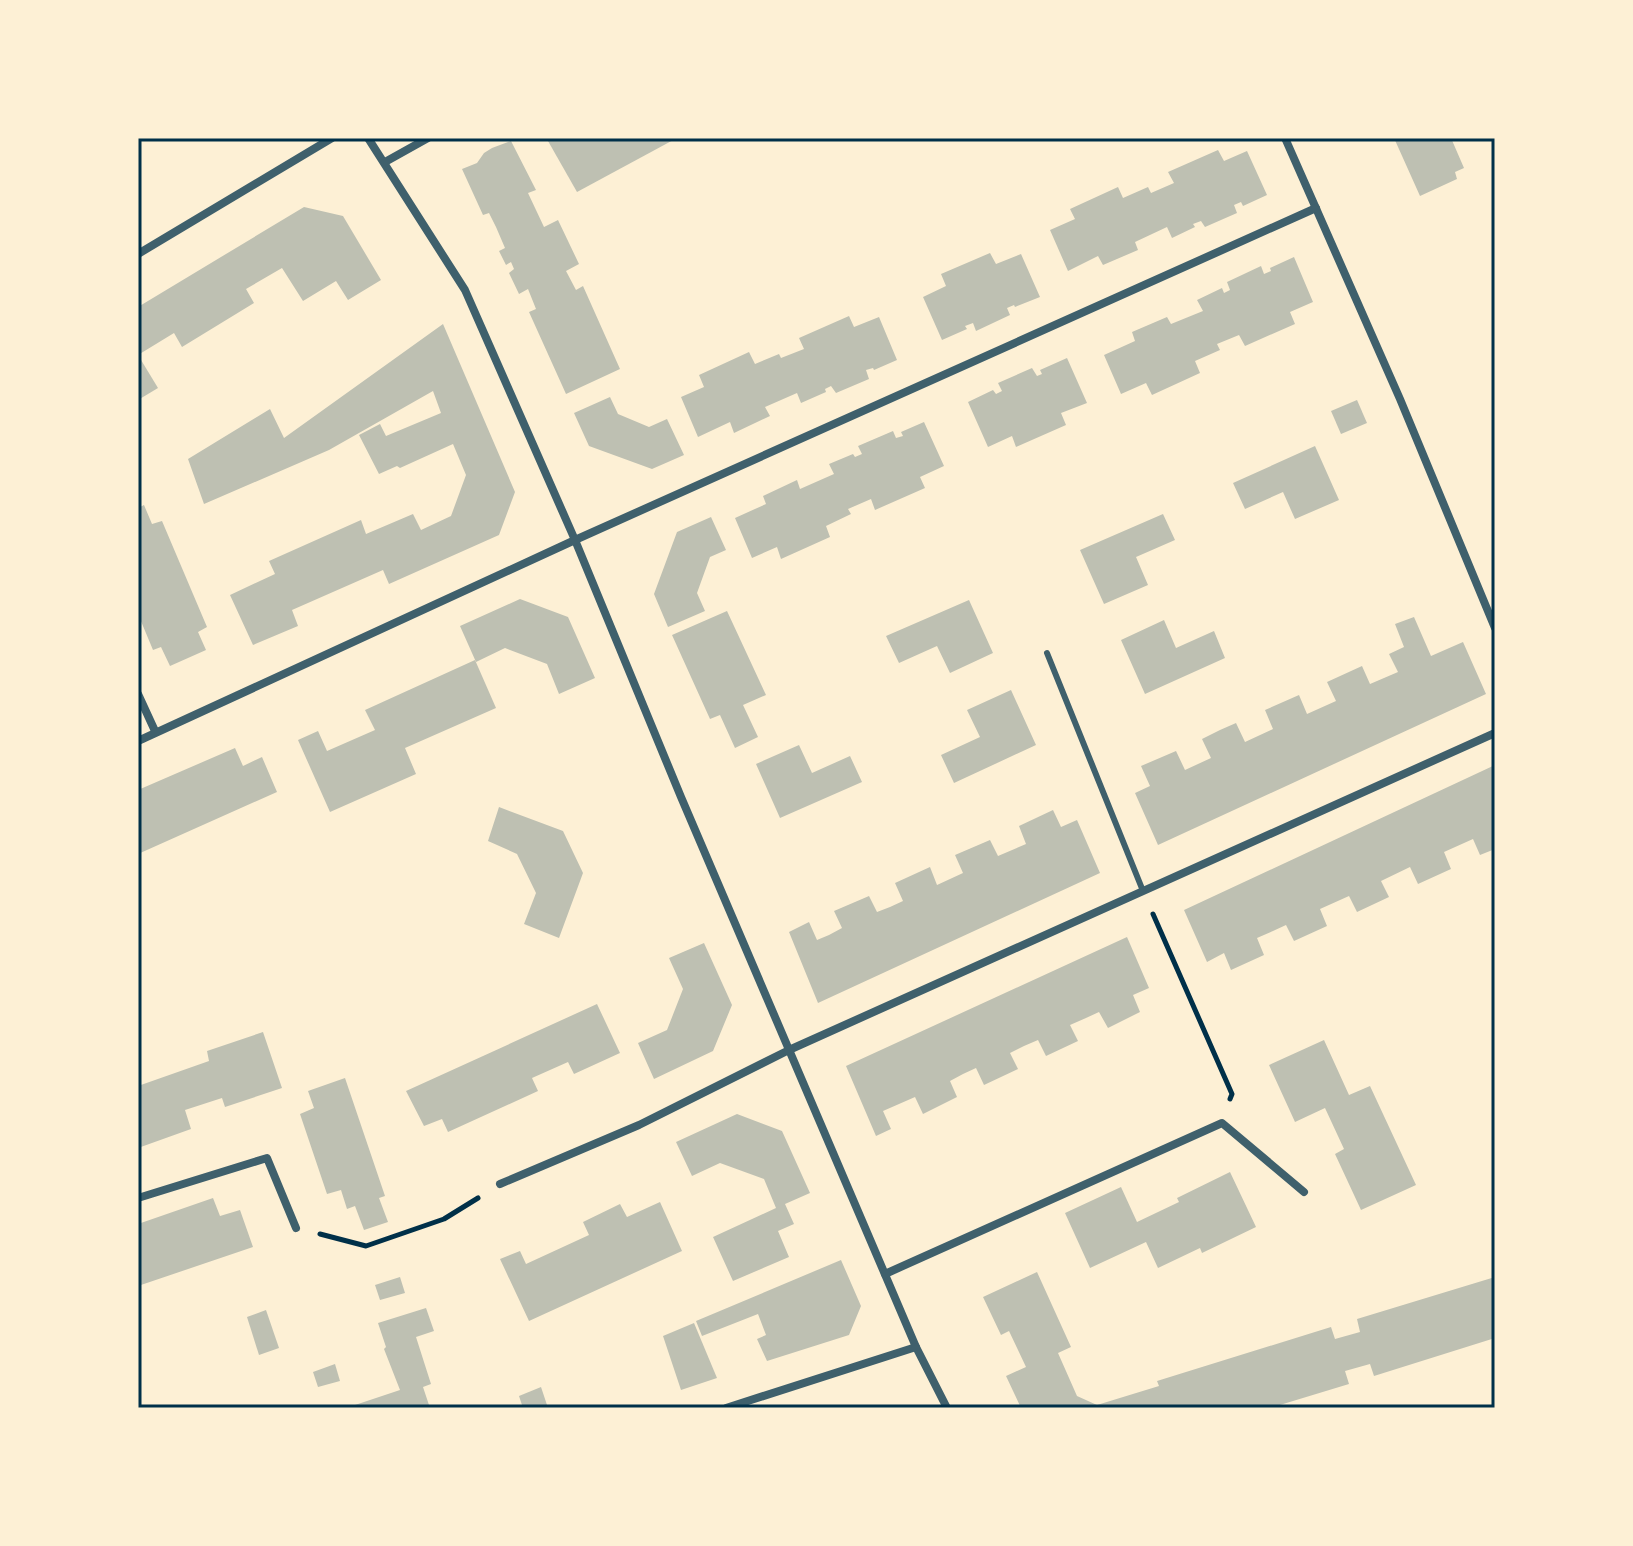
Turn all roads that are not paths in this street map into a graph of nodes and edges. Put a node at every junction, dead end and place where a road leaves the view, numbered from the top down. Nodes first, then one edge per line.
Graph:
1 (332, 138) edge
2 (368, 138) edge
3 (428, 138) edge
4 (1285, 138) edge
5 (385, 162) junction
6 (1316, 208) junction
7 (138, 254) edge
8 (575, 540) junction
9 (1495, 628) edge
10 (1047, 653) dead end
11 (138, 694) edge
12 (155, 731) junction
13 (1495, 733) edge
14 (138, 741) edge
15 (1143, 891) junction
16 (789, 1050) junction
17 (500, 1184) road end
18 (1304, 1192) dead end
19 (138, 1198) edge
20 (296, 1228) road end
21 (885, 1274) junction
22 (916, 1347) junction
23 (726, 1408) edge
24 (947, 1408) edge

1 - 7 street
2 - 5 street
3 - 5 street
4 - 6 street
5 - 8 street
6 - 8 street
6 - 9 street
8 - 12 street
8 - 16 street
10 - 15 lane
11 - 12 street
12 - 14 street
13 - 15 street
15 - 16 street
16 - 17 street
16 - 21 street
18 - 21 street
19 - 20 street
21 - 22 street
22 - 23 street
22 - 24 street

